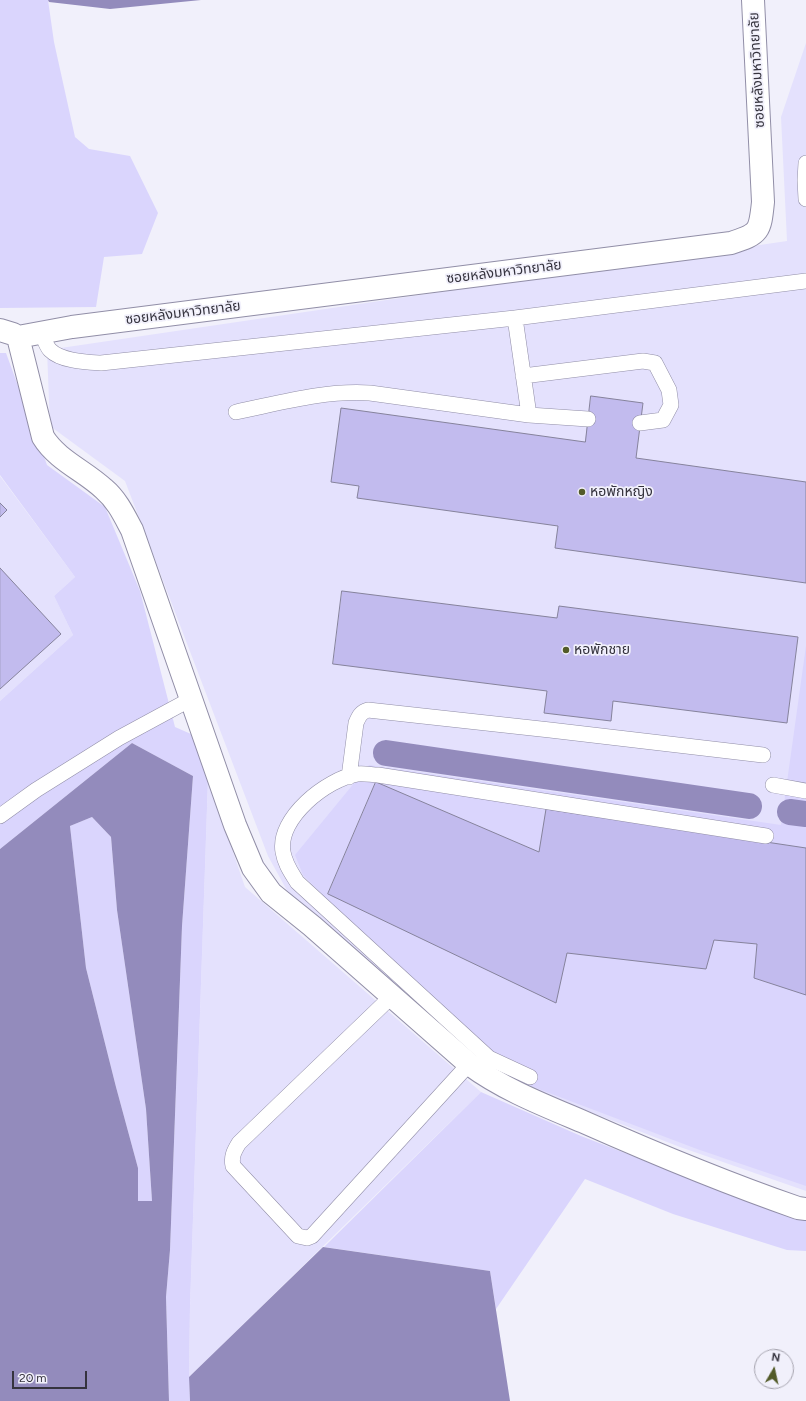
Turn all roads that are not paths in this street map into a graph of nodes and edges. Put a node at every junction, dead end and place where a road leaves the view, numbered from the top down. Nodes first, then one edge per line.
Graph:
1 (753, 0) edge
2 (806, 163) edge
3 (806, 199) edge
4 (806, 281) edge
5 (515, 318) junction
6 (7, 333) edge
7 (42, 333) junction
8 (523, 376) junction
9 (236, 412) dead end
10 (528, 415) junction
11 (588, 419) dead end
12 (640, 423) dead end
13 (191, 699) junction
14 (763, 755) dead end
15 (349, 776) junction
16 (773, 786) dead end
17 (806, 791) edge
18 (0, 816) edge
19 (766, 836) dead end
20 (392, 996) junction
21 (469, 1064) junction
22 (530, 1077) dead end
23 (806, 1209) edge

1 - 7 street, ซอยหลังมหาวิทยาลัย
2 - 3 lane
4 - 5 lane
5 - 7 lane
5 - 8 lane
6 - 7 street, ซอยหลังมหาวิทยาลัย
6 - 13 street
8 - 10 lane
8 - 12 lane
9 - 10 lane
10 - 11 lane
13 - 18 lane
13 - 20 street
14 - 15 lane
15 - 19 lane
15 - 22 lane
16 - 17 lane
20 - 21 street
20 - 21 lane
21 - 23 street

